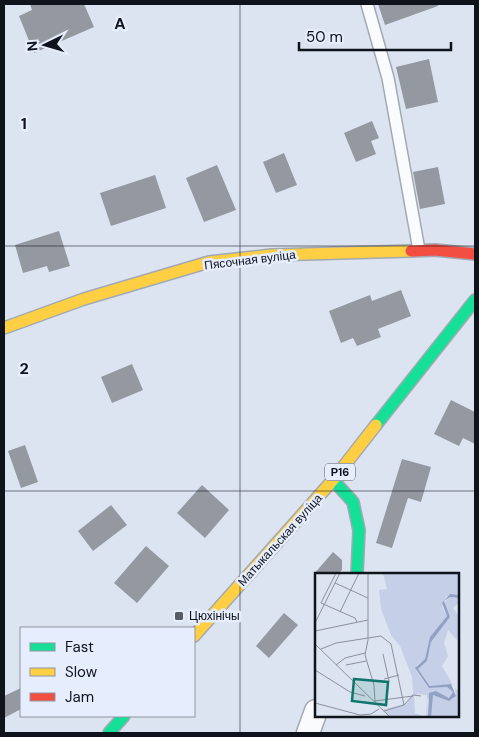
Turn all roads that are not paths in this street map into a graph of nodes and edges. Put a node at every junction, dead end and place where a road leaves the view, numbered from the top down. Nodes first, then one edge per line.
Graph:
1 (367, 4) edge
2 (419, 250) junction
3 (475, 254) edge
4 (475, 300) edge
5 (4, 328) edge
6 (333, 480) junction
7 (357, 573) edge
8 (195, 635) edge
9 (315, 714) edge
10 (123, 717) edge
11 (109, 733) edge
12 (308, 733) edge

1 - 2 lane
2 - 3 street, Пясочная вуліца
2 - 5 street, Пясочная вуліца
4 - 6 street, Матыкальская вуліца / Р16
6 - 7 street
6 - 8 street, Матыкальская вуліца / Р16
9 - 12 street
10 - 11 street

